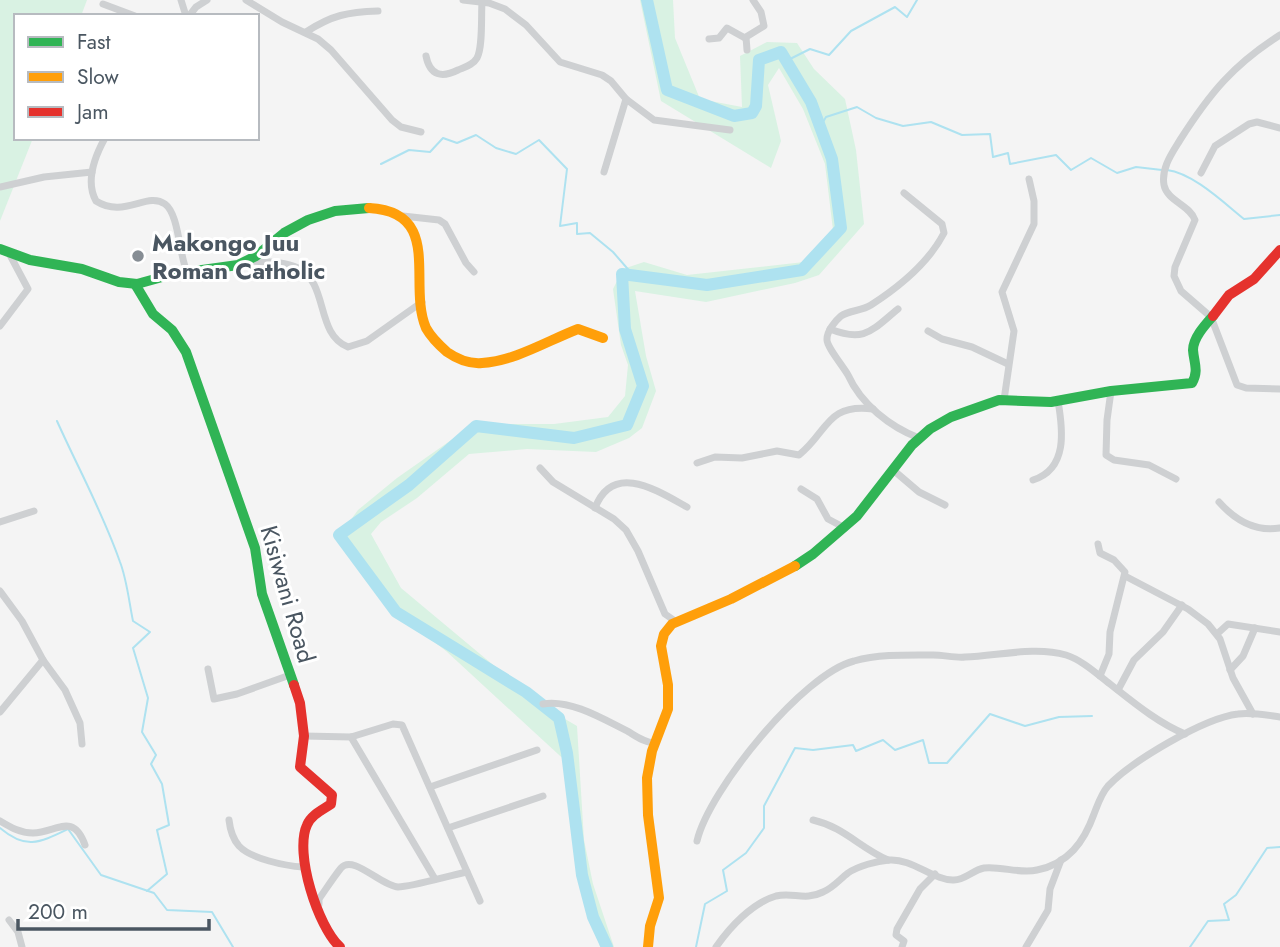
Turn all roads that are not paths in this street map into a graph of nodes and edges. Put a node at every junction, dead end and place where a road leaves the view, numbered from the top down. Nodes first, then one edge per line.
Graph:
1 (207, 0) edge
2 (246, 0) edge
3 (463, 0) edge
4 (752, 0) edge
5 (482, 2) junction
6 (198, 3) edge
7 (103, 4) dead end
8 (378, 11) dead end
9 (130, 14) edge
10 (306, 32) junction
11 (1280, 35) edge
12 (745, 38) junction
13 (709, 39) dead end
14 (747, 50) dead end
15 (426, 56) dead end
16 (626, 99) junction
17 (1280, 128) edge
18 (730, 130) dead end
19 (421, 132) dead end
20 (104, 140) edge
21 (92, 172) junction
22 (604, 172) dead end
23 (1201, 173) dead end
24 (1029, 179) dead end
25 (0, 187) edge
26 (904, 193) dead end
27 (403, 216) junction
28 (1280, 250) edge
29 (5, 252) edge
30 (248, 261) junction
31 (187, 272) junction
32 (474, 272) dead end
33 (135, 284) junction
34 (422, 302) junction
35 (898, 309) dead end
36 (1211, 317) junction
37 (0, 327) edge
38 (830, 329) junction
39 (928, 331) dead end
40 (603, 338) dead end
41 (1008, 363) junction
42 (1280, 389) edge
43 (1111, 391) junction
44 (1004, 400) junction
45 (1058, 401) junction
46 (874, 409) junction
47 (919, 438) junction
48 (697, 463) dead end
49 (540, 468) dead end
50 (892, 469) junction
51 (1033, 480) dead end
52 (1176, 480) dead end
53 (800, 489) dead end
54 (1219, 502) dead end
55 (944, 505) dead end
56 (687, 507) dead end
57 (595, 508) junction
58 (34, 511) dead end
59 (0, 522) edge
60 (845, 528) junction
61 (1280, 528) edge
62 (1098, 544) dead end
63 (1125, 576) junction
64 (0, 591) edge
65 (1182, 605) junction
66 (675, 621) junction
67 (1255, 628) junction
68 (1280, 632) edge
69 (1217, 634) junction
70 (43, 660) junction
71 (208, 669) dead end
72 (1230, 670) junction
73 (290, 675) junction
74 (1100, 676) junction
75 (1118, 690) junction
76 (543, 704) dead end
77 (0, 712) edge
78 (1253, 714) junction
79 (1280, 717) edge
80 (1185, 734) junction
81 (304, 736) junction
82 (351, 737) junction
83 (654, 743) junction
84 (82, 744) dead end
85 (537, 750) dead end
86 (430, 787) junction
87 (543, 796) dead end
88 (229, 820) dead end
89 (813, 820) dead end
90 (0, 821) edge
91 (448, 828) junction
92 (697, 841) dead end
93 (85, 845) dead end
94 (888, 860) junction
95 (1062, 860) junction
96 (303, 867) junction
97 (467, 872) junction
98 (935, 874) junction
99 (435, 878) junction
100 (480, 901) dead end
101 (318, 912) junction
102 (9, 920) dead end
103 (22, 947) edge
104 (340, 947) edge
105 (648, 947) edge
106 (716, 947) edge
107 (902, 947) edge
108 (1026, 947) edge

1 - 6 street
2 - 10 street
3 - 5 street
4 - 12 street
5 - 15 street
5 - 16 street
7 - 9 street
8 - 10 street
10 - 19 street
11 - 36 street
12 - 13 street
12 - 14 street
16 - 18 street
16 - 22 street
17 - 23 street
20 - 21 street
21 - 25 street
21 - 31 street
24 - 41 street
26 - 38 street
27 - 30 street
27 - 32 street
27 - 34 street
28 - 36 street
29 - 33 street
29 - 37 street
30 - 31 street
30 - 34 street
31 - 33 street
33 - 73 street, Kisiwani Road
34 - 40 street
35 - 38 street
36 - 42 street
36 - 43 street
38 - 46 street
39 - 41 street
41 - 44 street
43 - 45 street
43 - 52 street
44 - 45 street
44 - 47 street
45 - 51 street
46 - 47 street
46 - 48 street
47 - 50 street
49 - 57 street
50 - 55 street
50 - 60 street
53 - 60 street
54 - 61 street
56 - 57 street
57 - 66 street
58 - 59 street
60 - 66 street
62 - 63 street
63 - 65 street
63 - 74 street
64 - 70 street
65 - 69 street
65 - 75 street
66 - 83 street
67 - 68 street
67 - 69 street
67 - 72 street
69 - 72 street
70 - 77 street
70 - 84 street
71 - 73 street
72 - 78 street
73 - 81 street, Kisiwani Road
74 - 75 street
74 - 92 street
75 - 80 street
76 - 83 street
78 - 79 street
78 - 80 street
80 - 95 street
81 - 82 street
81 - 96 street, Kisiwani Road
82 - 86 street
82 - 99 street
83 - 105 street
85 - 86 street
86 - 91 street
87 - 91 street
88 - 96 street
89 - 94 street
90 - 93 street
91 - 97 street
94 - 98 street
94 - 106 street
95 - 98 street
95 - 108 street
96 - 101 street, Kisiwani Road
97 - 99 street
97 - 100 street
98 - 107 street
99 - 101 street
101 - 104 street, Kisiwani Road
102 - 103 street

